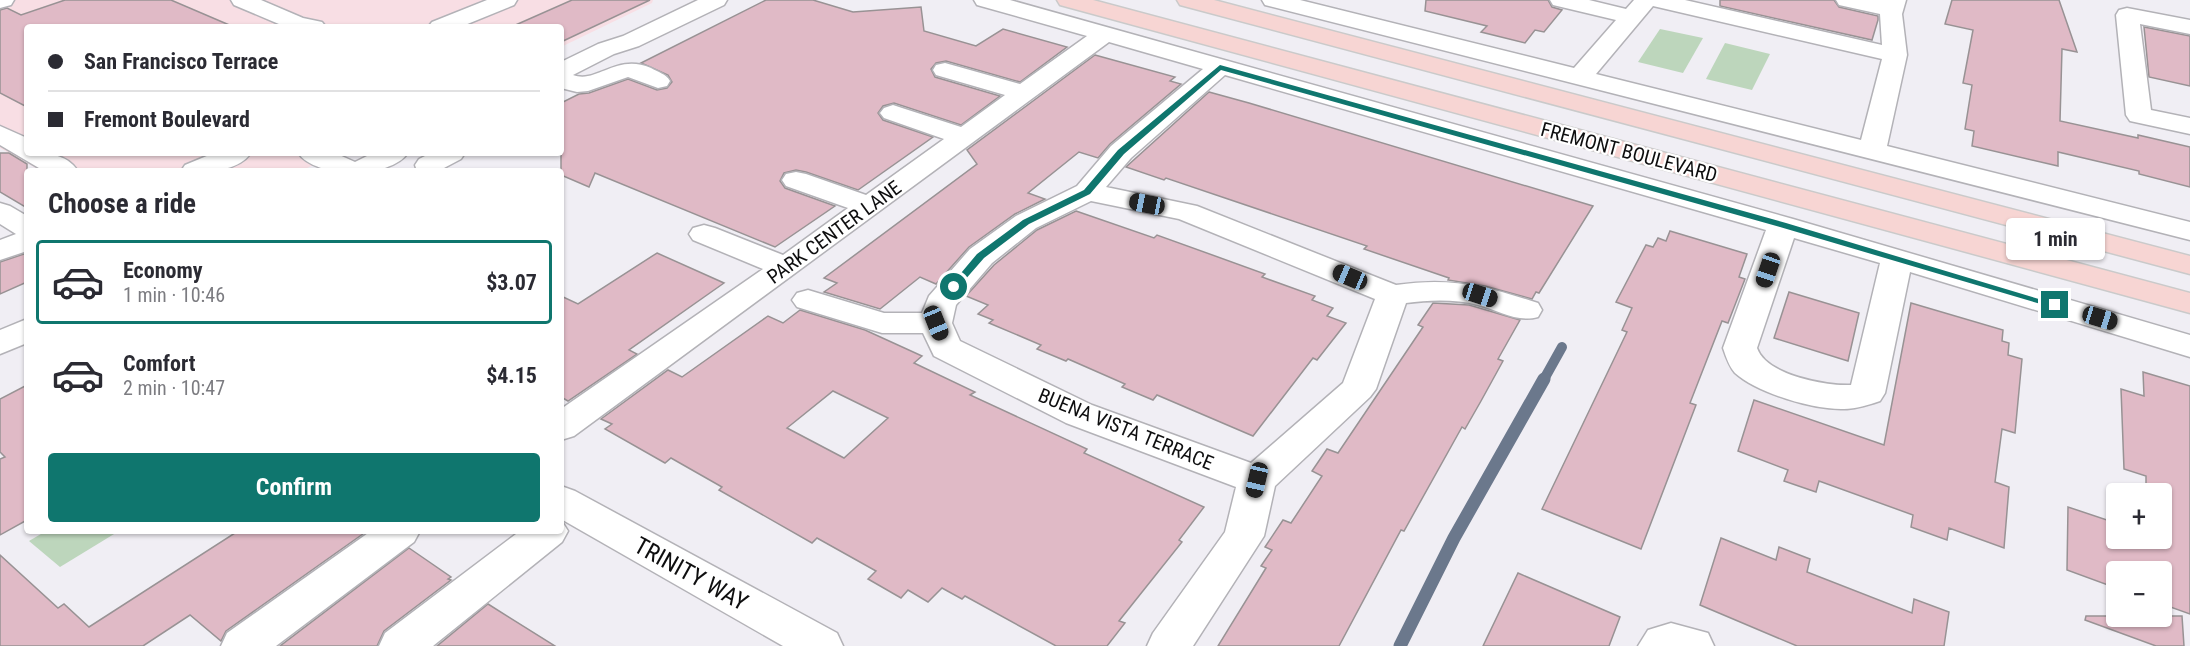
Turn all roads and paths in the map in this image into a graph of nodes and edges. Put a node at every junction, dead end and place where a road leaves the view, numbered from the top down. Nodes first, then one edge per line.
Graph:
1 (242, 0) edge
2 (506, 0) edge
3 (680, 0) edge
4 (692, 0) edge
5 (716, 0) edge
6 (985, 0) edge
7 (1068, 0) edge
8 (1188, 0) edge
9 (1273, 0) edge
10 (1561, 0) edge
11 (1656, 0) edge
12 (1847, 0) edge
13 (1894, 5) edge
14 (1639, 8) edge
15 (300, 24) edge
16 (447, 24) edge
17 (661, 27) junction
18 (2190, 27) edge
19 (1105, 34) junction
20 (606, 49) junction
21 (1895, 55) junction
22 (1220, 67) junction
23 (564, 70) edge
24 (945, 70) dead end
25 (1580, 77) junction
26 (564, 80) edge
27 (658, 81) dead end
28 (1024, 93) junction
29 (893, 113) dead end
30 (2190, 126) edge
31 (0, 134) edge
32 (964, 137) junction
33 (24, 147) edge
34 (1872, 151) junction
35 (38, 156) edge
36 (230, 156) edge
37 (319, 156) edge
38 (388, 156) edge
39 (446, 156) edge
40 (59, 168) edge
41 (202, 168) edge
42 (346, 168) edge
43 (364, 168) edge
44 (430, 168) edge
45 (796, 180) dead end
46 (1087, 192) junction
47 (870, 206) junction
48 (0, 212) edge
49 (1783, 225) junction
50 (24, 226) edge
51 (2190, 231) edge
52 (704, 234) dead end
53 (24, 241) edge
54 (0, 251) edge
55 (1897, 258) junction
56 (2190, 265) edge
57 (786, 267) junction
58 (1393, 295) junction
59 (808, 300) dead end
60 (2190, 303) edge
61 (1526, 310) dead end
62 (936, 323) junction
63 (24, 331) edge
64 (0, 343) edge
65 (2190, 346) edge
66 (564, 425) edge
67 (1257, 480) junction
68 (564, 517) edge
69 (396, 534) edge
70 (539, 534) edge
71 (243, 646) edge
72 (401, 646) edge
73 (822, 646) edge
74 (1169, 646) edge
75 (1660, 646) edge
76 (1692, 646) edge

1 - 15 street
2 - 16 street
3 - 20 street
4 - 17 street
5 - 17 street
6 - 19 street, FREMONT BOULEVARD
7 - 60 main road, FREMONT BOULEVARD
8 - 56 main road, FREMONT BOULEVARD
9 - 25 street
10 - 14 street
11 - 21 street
12 - 13 street
13 - 21 street
14 - 25 street
17 - 20 street
18 - 30 street
19 - 22 street, FREMONT BOULEVARD
19 - 28 street, PARK CENTER LANE
20 - 23 street
21 - 34 street
22 - 46 street
22 - 49 street, FREMONT BOULEVARD
24 - 28 street
25 - 34 street
26 - 27 street
28 - 32 street, PARK CENTER LANE
29 - 32 street
31 - 33 street
32 - 47 street, PARK CENTER LANE
34 - 51 street
35 - 40 street
36 - 41 street
37 - 42 street
38 - 43 street
39 - 44 street
45 - 47 street
46 - 58 street
46 - 62 street
47 - 57 street, PARK CENTER LANE
48 - 50 street
49 - 55 street, FREMONT BOULEVARD
49 - 55 street
52 - 57 street
53 - 54 street
55 - 65 street, FREMONT BOULEVARD
57 - 66 street, PARK CENTER LANE
58 - 61 street
58 - 67 street
59 - 62 street
62 - 67 street, BUENA VISTA TERRACE
63 - 64 street
67 - 74 street
68 - 73 street, TRINITY WAY
69 - 71 street
70 - 72 street
75 - 76 street

